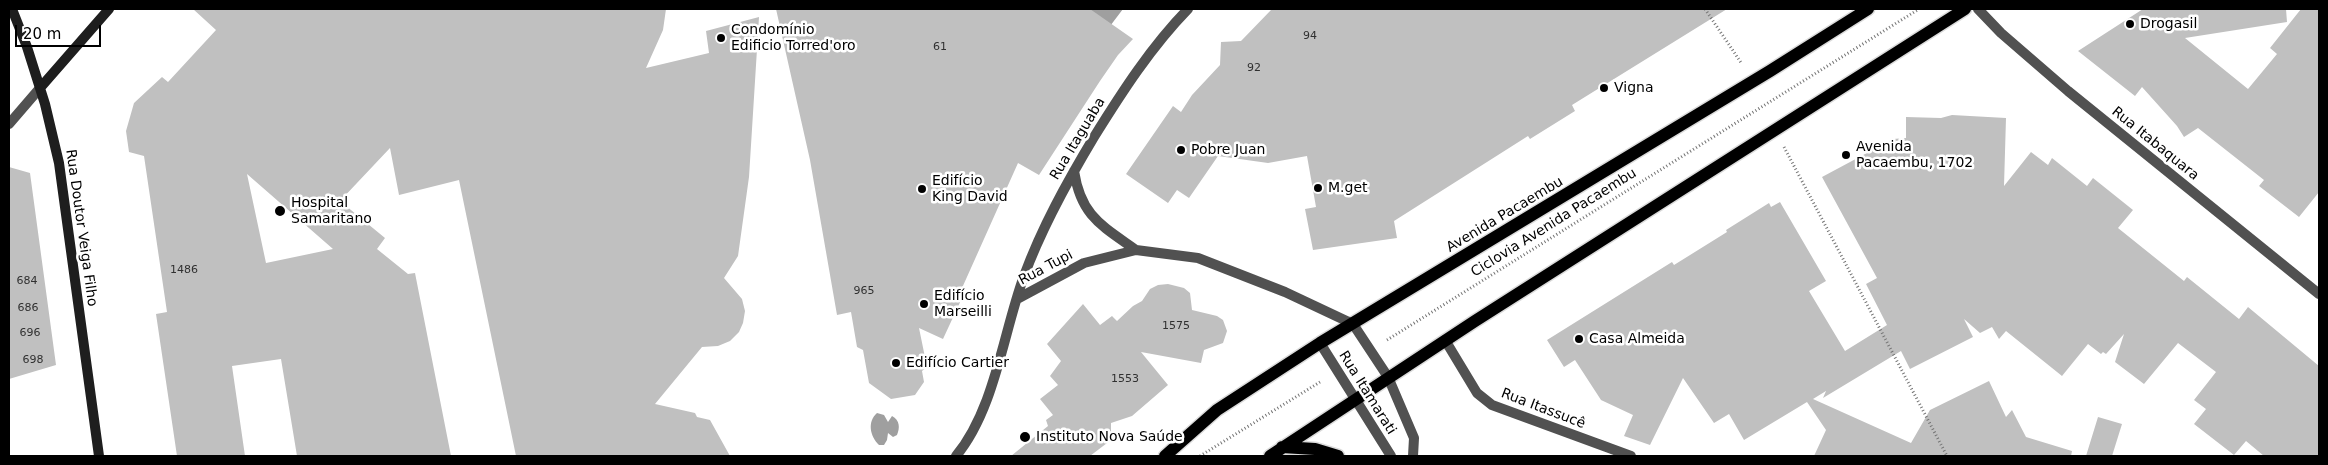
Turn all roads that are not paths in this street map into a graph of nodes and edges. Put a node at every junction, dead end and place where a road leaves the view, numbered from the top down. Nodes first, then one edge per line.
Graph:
1 (12, 9) edge
2 (109, 9) edge
3 (1188, 9) edge
4 (1868, 9) edge
5 (1965, 9) edge
6 (1978, 9) edge
7 (40, 88) junction
8 (9, 124) edge
9 (1074, 171) junction
10 (1136, 250) junction
11 (2319, 294) edge
12 (1017, 299) junction
13 (1353, 324) junction
14 (1445, 340) junction
15 (1320, 344) junction
16 (1388, 377) junction
17 (1355, 398) junction
18 (1282, 447) junction
19 (99, 456) edge
20 (956, 456) edge
21 (1165, 456) edge
22 (1270, 456) edge
23 (1338, 456) edge
24 (1391, 456) edge
25 (1413, 456) edge
26 (1631, 456) edge

1 - 7 street, Rua Doutor Veiga Filho
2 - 7 street
3 - 9 street, Rua Itaguaba
4 - 13 main road, Avenida Pacaembu
5 - 14 main road
6 - 11 street, Rua Itabaquara
7 - 8 street
7 - 19 street, Rua Doutor Veiga Filho
9 - 10 street, Rua Tupi
9 - 12 street, Rua Itaguaba
10 - 12 street, Rua Tupi
10 - 13 street, Rua Tupi
12 - 20 street, Rua Tupi
13 - 15 main road, Avenida Pacaembu
13 - 16 street, Rua Itamarati
14 - 16 main road
14 - 26 street, Rua Itassucê
15 - 17 street, Rua Itamarati
15 - 21 main road, Avenida Pacaembu
16 - 17 main road
16 - 25 street, Rua Itamarati
17 - 18 main road
17 - 24 street, Rua Itamarati
18 - 22 main road
18 - 23 main road

